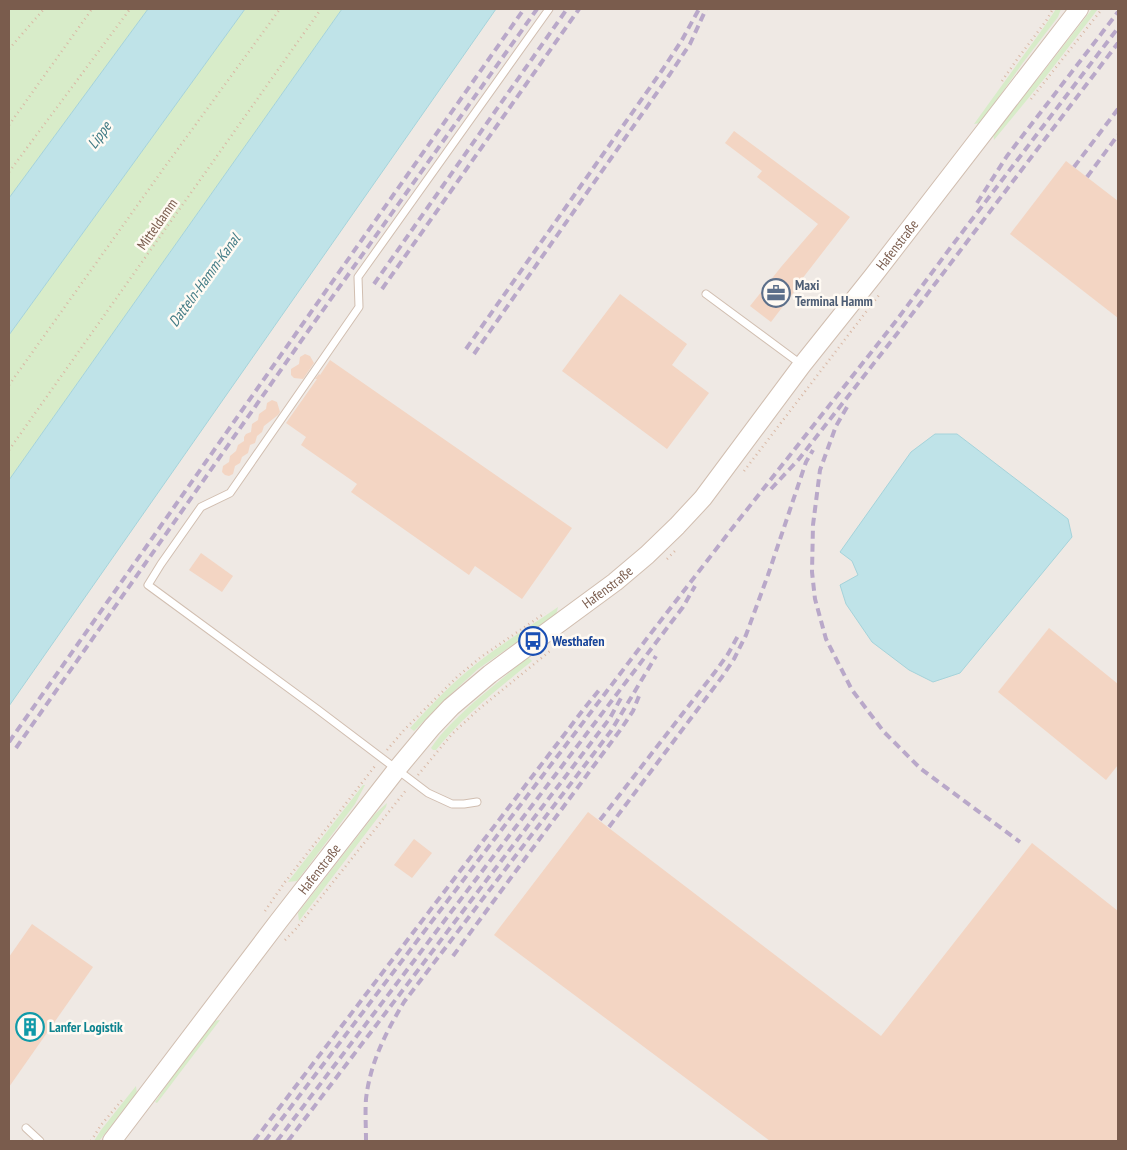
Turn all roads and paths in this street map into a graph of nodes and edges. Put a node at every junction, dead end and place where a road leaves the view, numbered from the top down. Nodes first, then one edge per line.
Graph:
1 (44, 9) edge
2 (92, 9) edge
3 (130, 9) edge
4 (280, 9) edge
5 (321, 9) edge
6 (549, 9) edge
7 (1053, 9) edge
8 (1079, 9) edge
9 (9, 49) edge
10 (1002, 81) dead end
11 (9, 125) edge
12 (9, 172) edge
13 (706, 294) dead end
14 (802, 365) junction
15 (9, 384) edge
16 (9, 450) edge
17 (550, 610) dead end
18 (381, 758) junction
19 (397, 769) junction
20 (477, 802) dead end
21 (264, 912) dead end
22 (128, 1093) dead end
23 (26, 1128) dead end
24 (40, 1141) edge
25 (91, 1141) edge
26 (112, 1141) edge

1 - 9 path
2 - 11 path
3 - 12 path
4 - 15 path
5 - 16 path, Mitteldamm
6 - 18 lane
7 - 10 path
8 - 14 street, Hafenstraße
13 - 14 lane
14 - 19 street, Hafenstraße
17 - 18 path
18 - 19 lane
18 - 21 path
19 - 20 lane
19 - 26 street, Hafenstraße
22 - 25 path
23 - 24 lane

